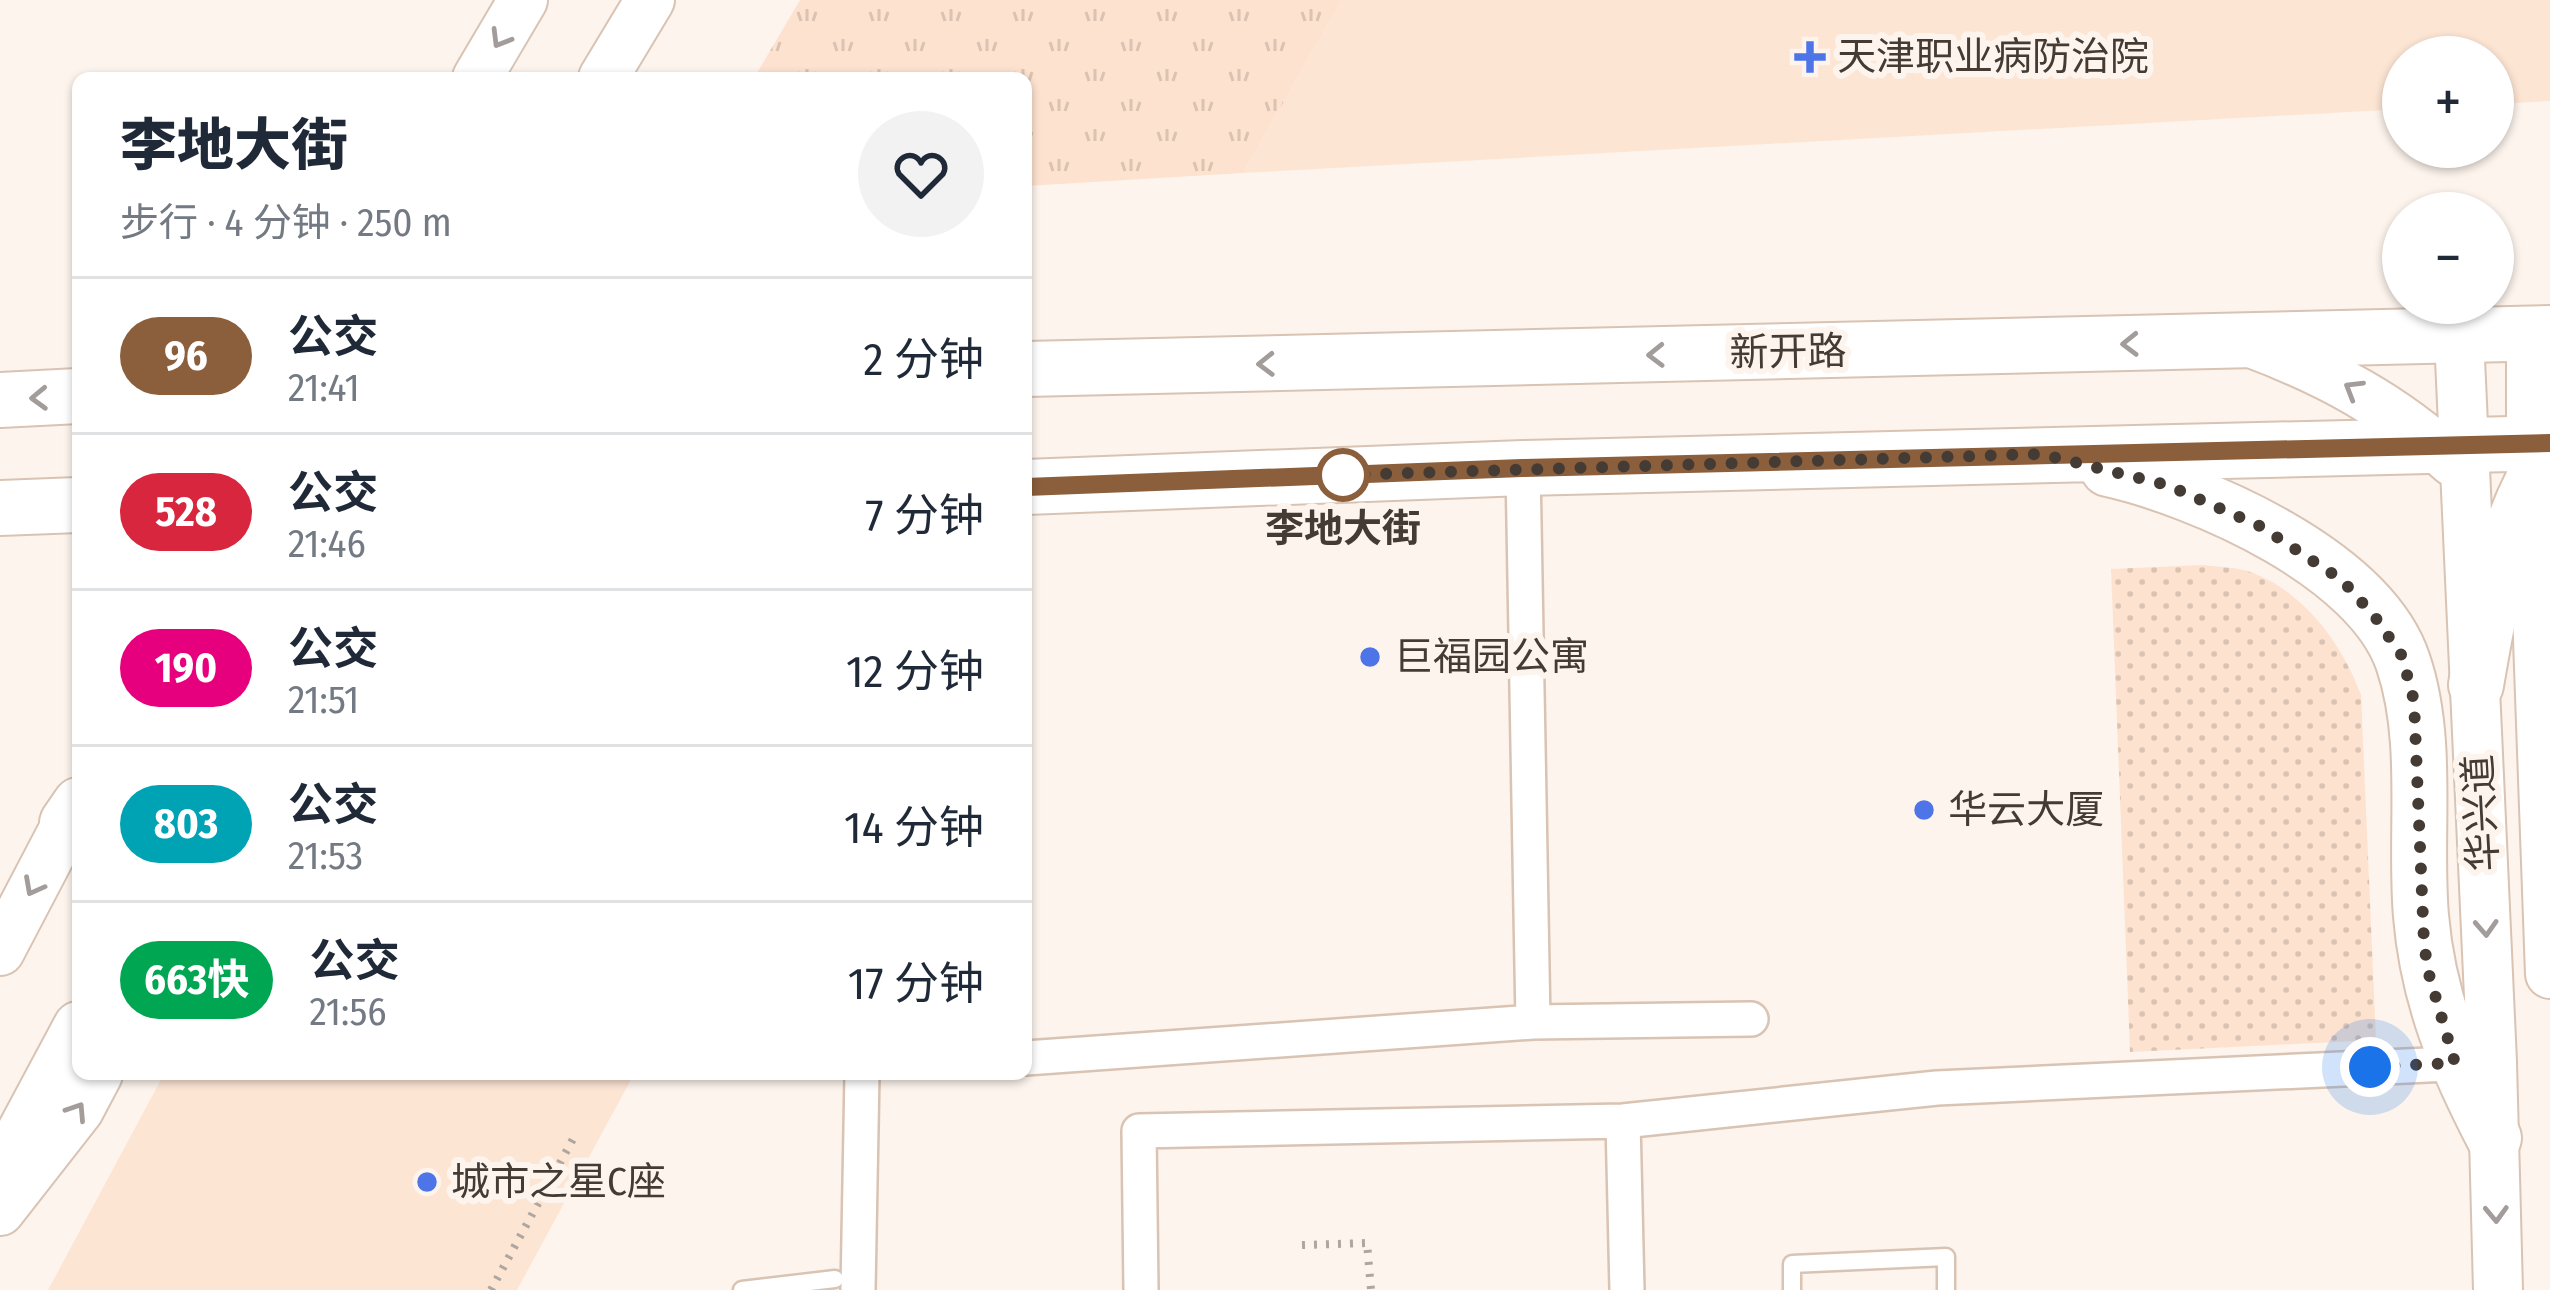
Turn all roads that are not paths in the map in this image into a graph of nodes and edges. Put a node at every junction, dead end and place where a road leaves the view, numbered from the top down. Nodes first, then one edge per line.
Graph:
1 (524, 0) edge
2 (650, 0) edge
3 (481, 72) edge
4 (608, 72) edge
5 (2541, 334) edge
6 (2459, 337) junction
7 (2246, 342) junction
8 (1032, 370) edge
9 (72, 396) edge
10 (0, 400) edge
11 (2041, 454) junction
12 (2455, 454) junction
13 (2541, 454) edge
14 (1522, 468) junction
15 (1032, 487) edge
16 (72, 505) edge
17 (0, 508) edge
18 (2507, 535) junction
19 (2476, 685) junction
20 (2539, 685) junction
21 (72, 814) edge
22 (0, 951) edge
23 (2550, 974) edge
24 (1751, 1019) dead end
25 (1533, 1022) junction
26 (72, 1037) edge
27 (1032, 1058) edge
28 (2474, 1062) junction
29 (95, 1080) edge
30 (862, 1080) edge
31 (1623, 1121) junction
32 (2494, 1138) joint
33 (0, 1172) edge
34 (0, 1211) edge
35 (847, 1284) edge
36 (742, 1290) edge
37 (1142, 1290) edge
38 (1627, 1290) edge
39 (1792, 1290) edge
40 (1946, 1290) edge
41 (2498, 1290) edge

1 -> 3 main road
2 - 4 main road
5 - 6 main road, 新开路
5 - 13 main road, 华兴道
6 - 7 main road, 新开路
6 - 12 main road, 华兴道
7 -> 8 main road, 新开路
12 -> 7 main road
9 -> 10 main road
11 - 12 main road
11 - 14 main road
11 - 28 main road
12 - 13 main road
12 - 18 main road
12 - 19 main road, 华兴道
13 - 18 main road
13 - 20 main road, 华兴道
14 - 15 main road
14 - 25 street
16 - 17 main road
18 - 19 main road
18 - 20 main road
19 -> 28 main road, 华兴道
20 - 23 main road, 华兴道
21 -> 22 main road
24 - 25 street
25 - 27 street
26 - 33 main road
28 - 31 street
28 - 32 main road
34 -> 29 main road
30 - 35 street
31 - 37 street
31 - 38 street
32 -> 41 main road
35 - 36 lane
39 - 40 lane

